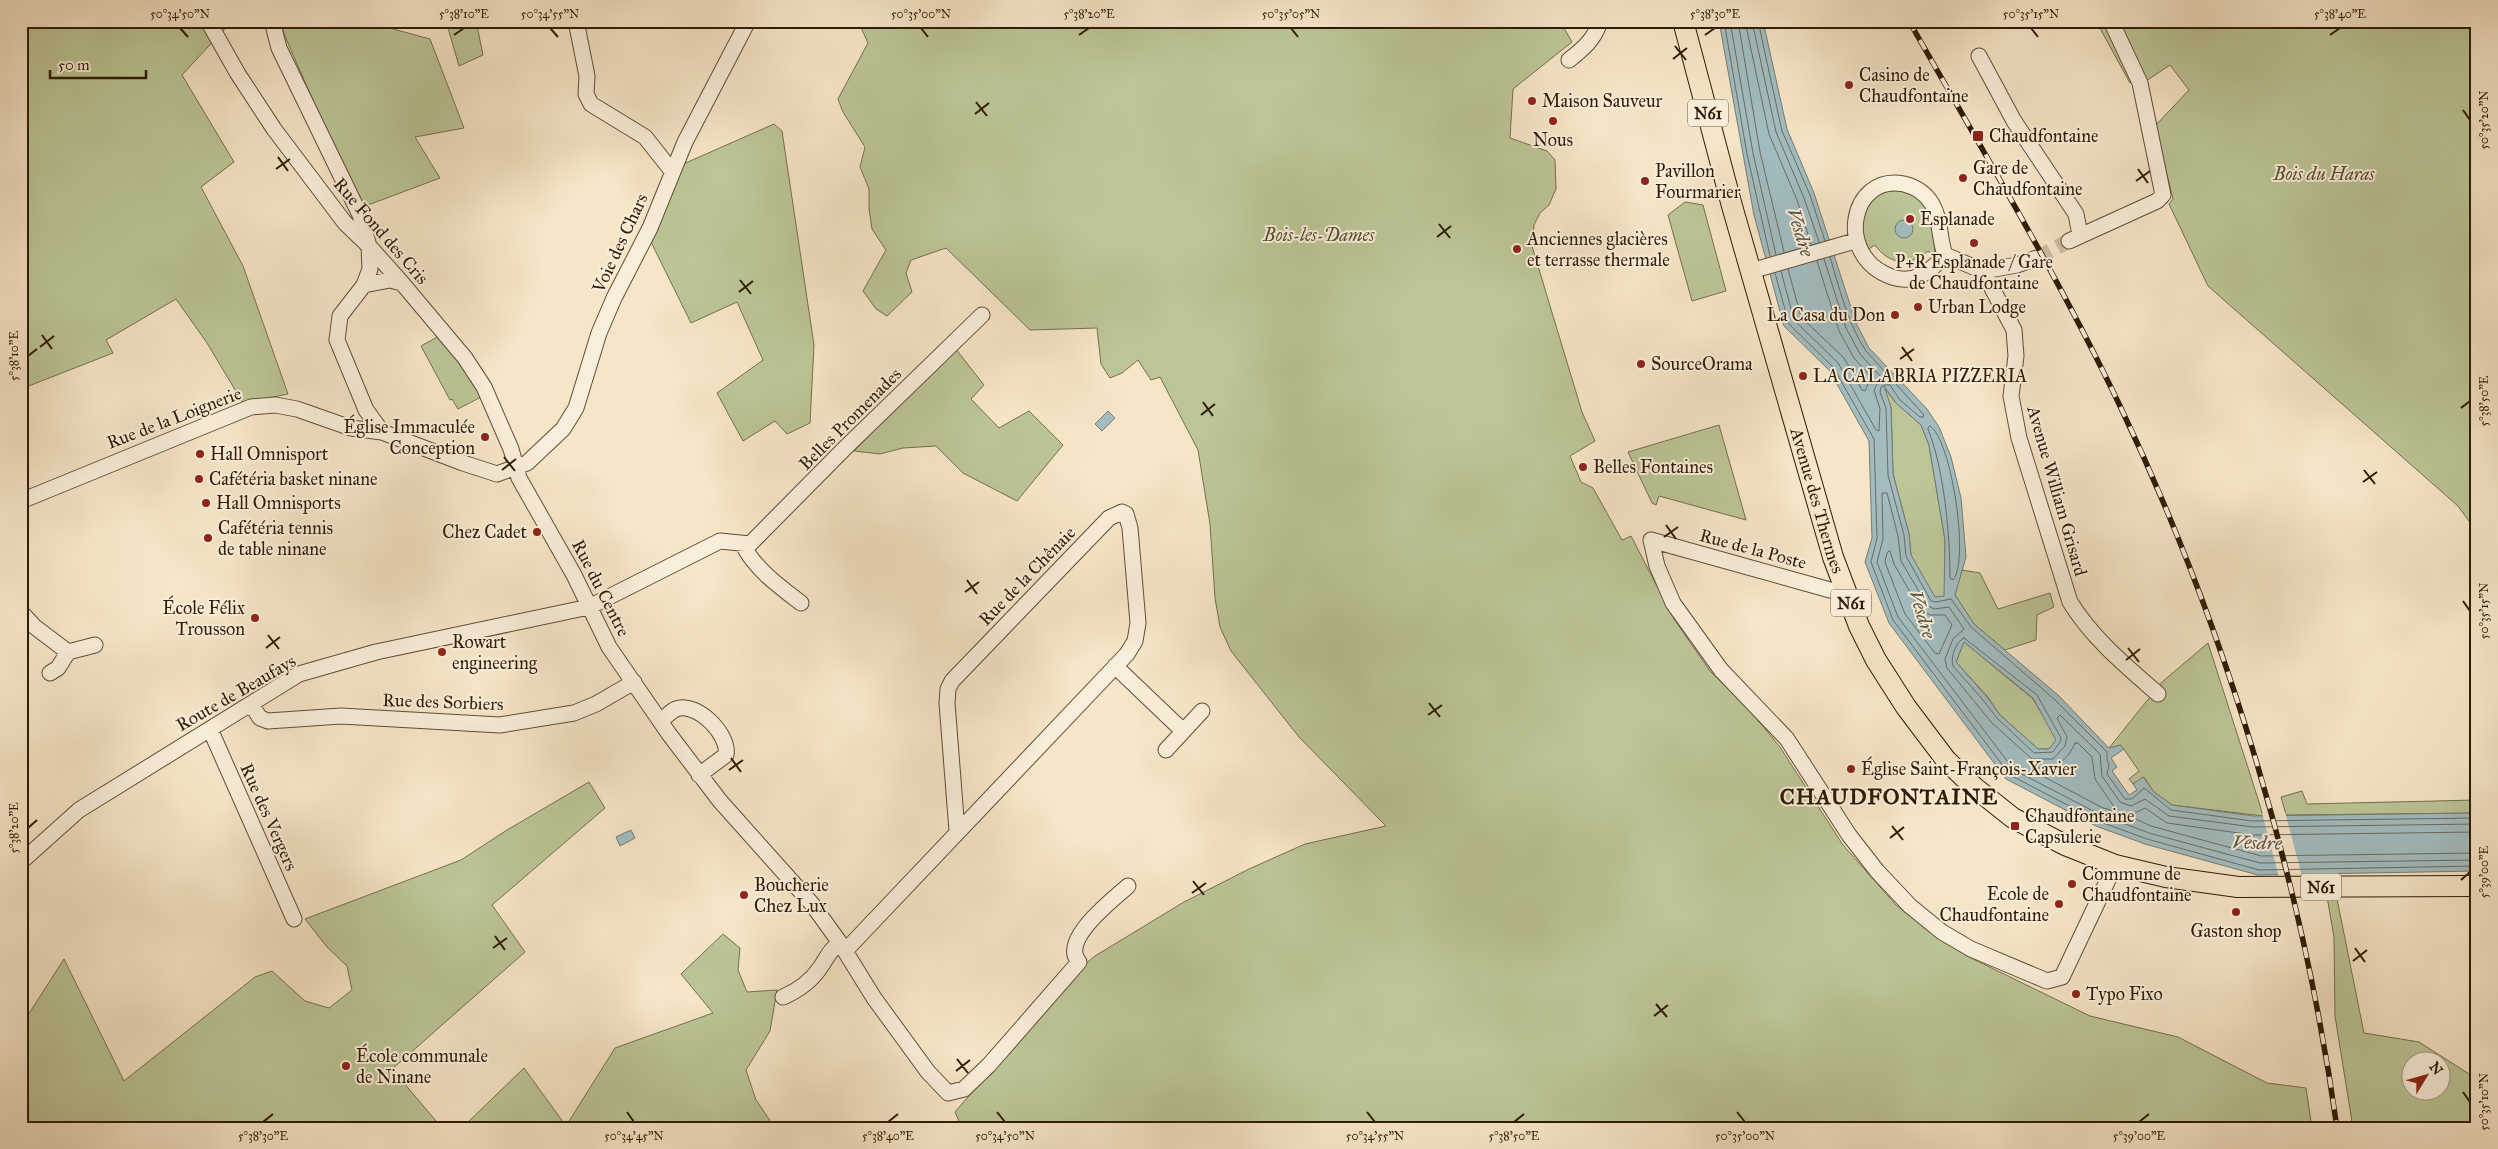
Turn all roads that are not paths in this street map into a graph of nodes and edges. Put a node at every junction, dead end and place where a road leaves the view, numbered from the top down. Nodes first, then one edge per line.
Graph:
1 (208, 21) edge
2 (272, 21) edge
3 (576, 21) edge
4 (748, 21) edge
5 (1600, 21) edge
6 (1683, 21) edge
7 (2111, 21) edge
8 (1979, 56) dead end
9 (1569, 60) dead end
10 (672, 171) junction
11 (1855, 241) junction
12 (369, 246) junction
13 (1945, 255) junction
14 (2037, 258) tunnel mouth
15 (1760, 269) junction
16 (1983, 271) junction
17 (402, 283) junction
18 (364, 284) junction
19 (982, 315) dead end
20 (363, 403) junction
21 (351, 428) junction
22 (382, 432) junction
23 (516, 469) junction
24 (21, 501) edge
25 (742, 545) junction
26 (1846, 591) junction
27 (801, 603) dead end
28 (589, 607) junction
29 (21, 612) edge
30 (95, 645) dead end
31 (68, 652) junction
32 (1115, 666) junction
33 (50, 674) dead end
34 (634, 682) junction
35 (2158, 694) dead end
36 (251, 704) junction
37 (1202, 711) dead end
38 (660, 721) junction
39 (210, 729) junction
40 (1182, 730) junction
41 (1166, 750) dead end
42 (699, 775) junction
43 (957, 831) junction
44 (21, 862) edge
45 (2115, 865) junction
46 (1128, 886) dead end
47 (2477, 886) edge
48 (294, 919) dead end
49 (842, 947) junction
50 (782, 997) dead end

1 - 12 street, Rue Fond des Cris
2 - 12 street
3 - 10 street
4 - 10 street, Voie des Chars
5 - 9 street
6 - 15 main road, Avenue des Thermes / N61
7 - 8 street
10 - 23 street, Voie des Chars
11 - 13 street
11 - 13 street
11 - 15 street
12 - 17 street, Rue Fond des Cris
12 - 18 street
13 - 16 street
14 - 16 street
15 - 26 main road, Avenue des Thermes / N61
16 - 35 street, Avenue William Grisard
17 - 18 street
17 - 23 street, Rue Fond des Cris
18 - 20 street
19 - 25 street, Belles Promenades
20 - 21 street
20 - 22 street
21 - 22 street, Rue de la Loignerie
21 - 24 street, Rue de la Loignerie
22 - 23 street, Rue de la Loignerie
23 - 28 street, Rue du Centre
25 - 27 street
25 - 28 street
26 - 45 main road, Avenue des Thermes / N61
26 - 45 street, Rue de la Poste
28 - 34 street, Rue du Centre
28 - 36 street, Route de Beaufays
29 - 31 street
30 - 31 street
31 - 33 street
32 - 40 street
32 - 43 street, Rue de la Chênaie
32 - 43 street, Rue de la Chênaie
34 - 36 street, Rue des Sorbiers
34 - 38 street, Rue du Centre
36 - 39 street, Route de Beaufays
37 - 40 street
38 - 42 street, Rue du Centre
38 - 42 street
39 - 44 street, Route de Beaufays
39 - 48 street, Rue des Vergers
40 - 41 street
42 - 49 street, Rue du Centre
43 - 49 street, Rue de la Chênaie
45 - 47 main road, Avenue des Thermes / N61
46 - 49 street, Rue du Centre
49 - 50 street, Rue de la Chênaie

